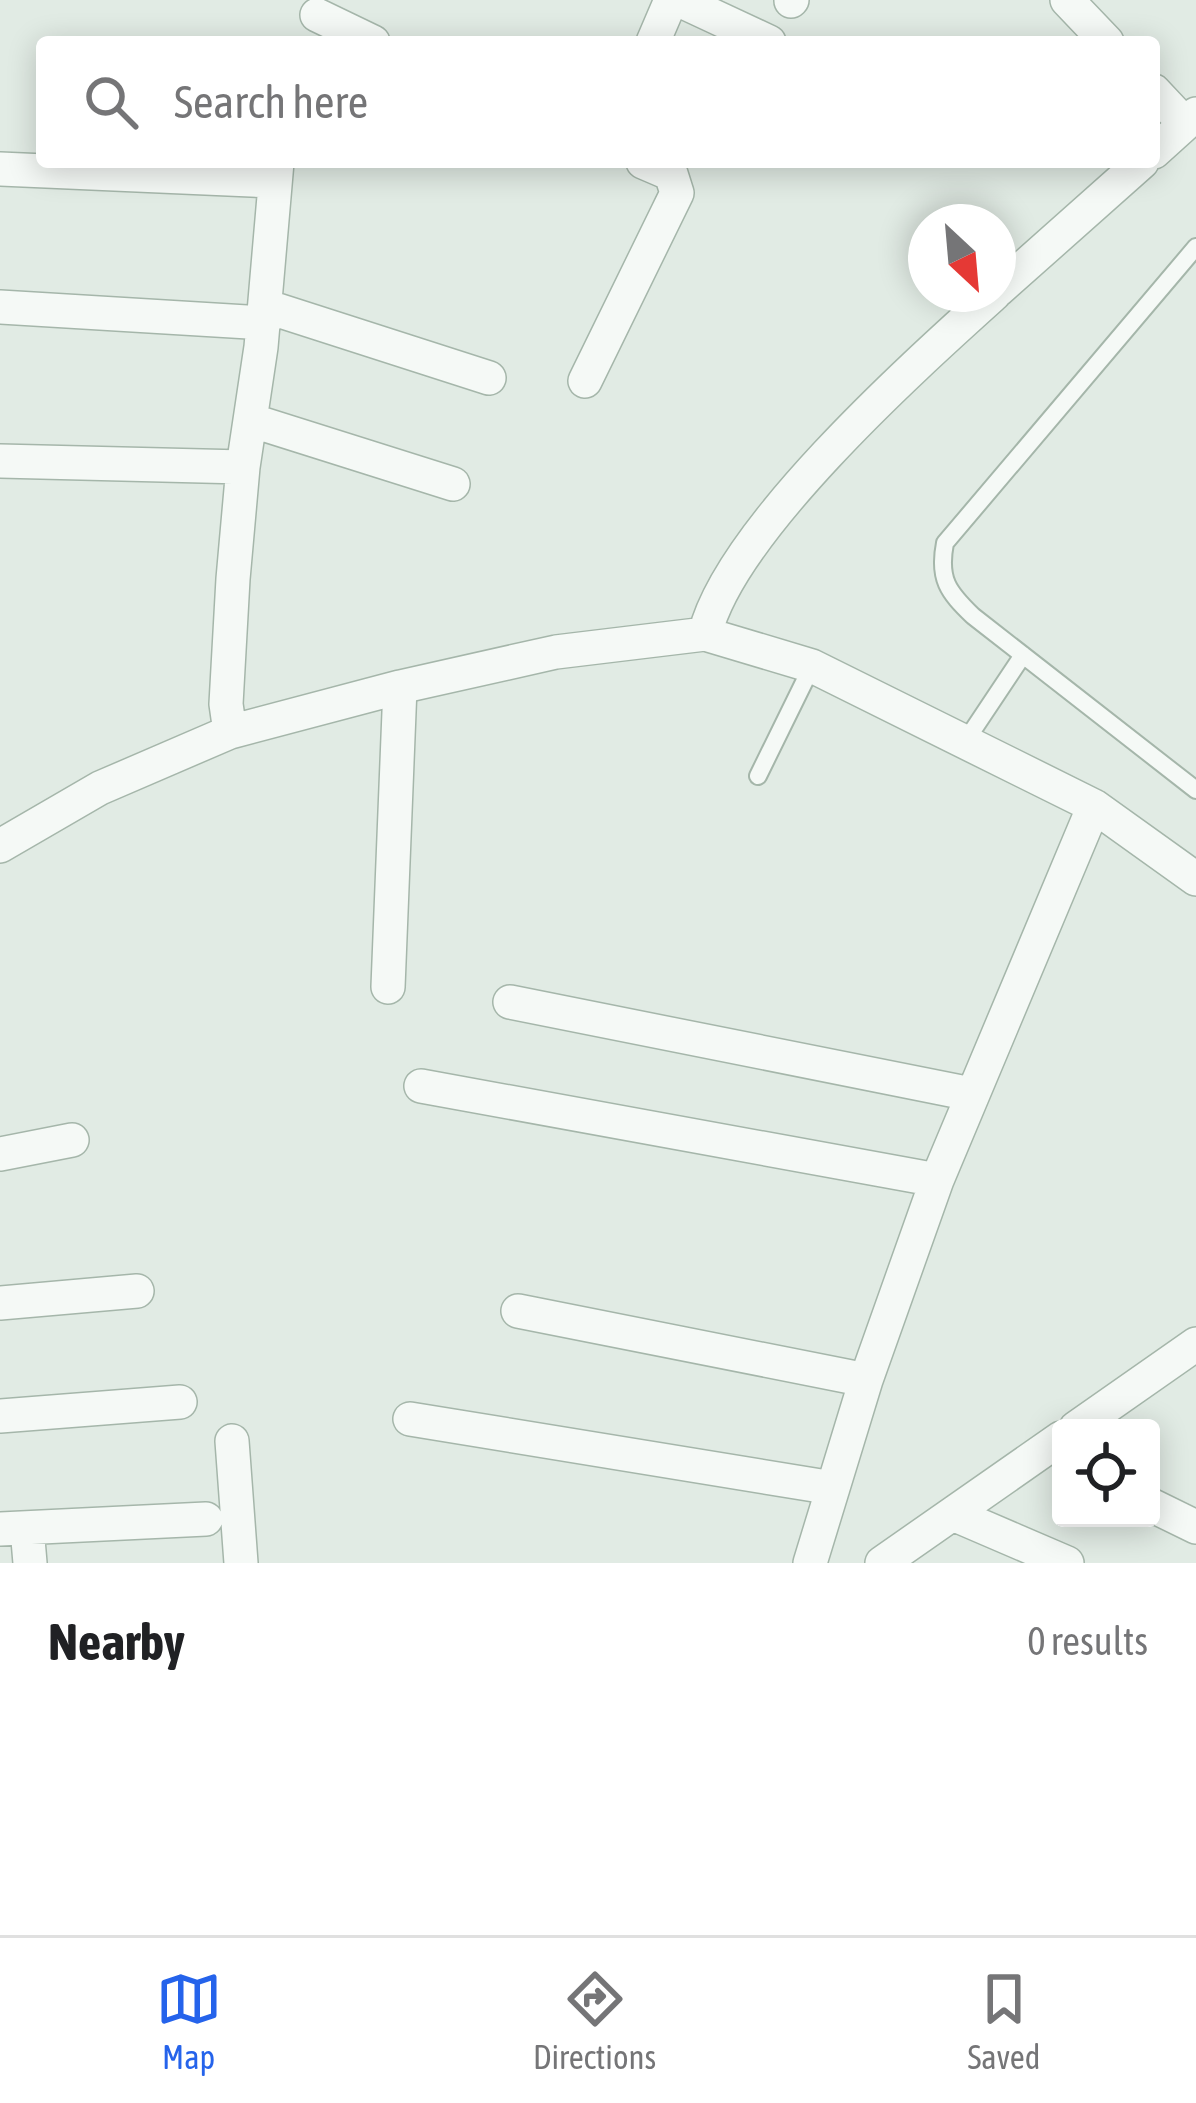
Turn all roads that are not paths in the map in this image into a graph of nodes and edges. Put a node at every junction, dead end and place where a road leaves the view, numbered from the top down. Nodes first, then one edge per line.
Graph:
1 (675, 0) edge
2 (1067, 0) edge
3 (316, 19) edge
4 (358, 36) edge
5 (656, 36) edge
6 (756, 36) edge
7 (1101, 36) edge
8 (1160, 96) edge
9 (1191, 119) edge
10 (1160, 147) edge
11 (657, 168) edge
12 (1135, 168) edge
13 (0, 169) edge
14 (276, 171) edge
15 (1196, 247) edge
16 (1016, 274) edge
17 (0, 307) edge
18 (974, 312) edge
19 (264, 315) junction
20 (489, 378) dead end
21 (586, 381) dead end
22 (250, 420) junction
23 (0, 461) edge
24 (243, 467) junction
25 (453, 484) dead end
26 (705, 634) junction
27 (1024, 656) junction
28 (812, 667) junction
29 (400, 686) junction
30 (230, 732) junction
31 (965, 742) junction
32 (758, 776) dead end
33 (1196, 790) edge
34 (1094, 806) junction
35 (0, 846) edge
36 (1196, 879) edge
37 (388, 987) dead end
38 (510, 1002) dead end
39 (421, 1086) dead end
40 (971, 1094) junction
41 (72, 1140) dead end
42 (0, 1154) edge
43 (937, 1180) junction
44 (137, 1291) dead end
45 (0, 1303) edge
46 (518, 1311) dead end
47 (1196, 1344) edge
48 (866, 1380) junction
49 (181, 1402) dead end
50 (0, 1416) edge
51 (410, 1419) dead end
52 (1089, 1419) edge
53 (232, 1441) dead end
54 (1052, 1452) edge
55 (833, 1488) junction
56 (1160, 1509) edge
57 (952, 1514) junction
58 (206, 1520) dead end
59 (1196, 1527) edge
60 (14, 1528) edge
61 (30, 1563) edge
62 (242, 1563) edge
63 (810, 1563) edge
64 (882, 1563) edge
65 (1067, 1563) edge

1 - 5 street
1 - 6 street
2 - 7 street
3 - 4 street
8 - 9 street
9 - 10 street
11 - 21 street
12 - 16 street
13 - 14 street
14 - 19 street
15 - 27 lane
17 - 19 street
18 - 26 street
19 - 20 street
19 - 22 street
22 - 24 street
22 - 25 street
23 - 24 street
24 - 30 street
26 - 28 street
26 - 29 street
27 - 31 lane
27 - 33 lane
28 - 31 street
28 - 32 lane
29 - 30 street
29 - 37 street
30 - 35 street
31 - 34 street
34 - 36 street
34 - 40 street
38 - 40 street
39 - 43 street
40 - 43 street
41 - 42 street
43 - 48 street
44 - 45 street
46 - 48 street
47 - 52 street
48 - 55 street
49 - 50 street
51 - 55 street
53 - 62 street
54 - 57 street
55 - 63 street
56 - 59 street
57 - 64 street
57 - 65 street
58 - 60 street
60 - 61 street

